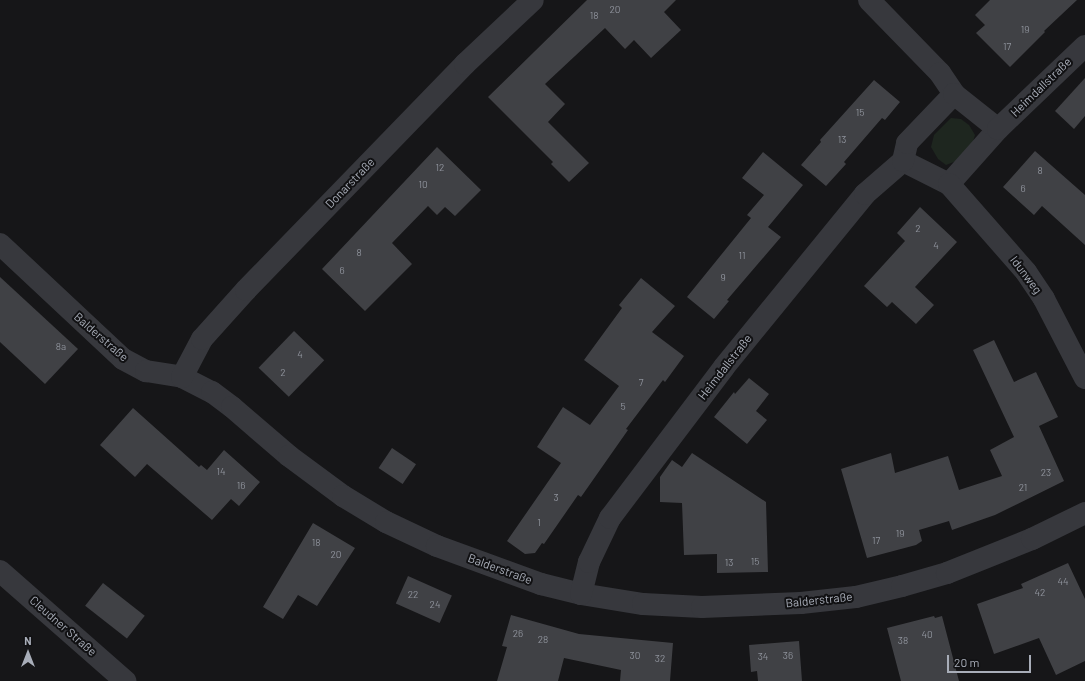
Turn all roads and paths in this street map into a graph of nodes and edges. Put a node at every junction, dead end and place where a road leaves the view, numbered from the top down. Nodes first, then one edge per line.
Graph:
1 (533, 0) edge
2 (868, 0) edge
3 (1085, 46) edge
4 (954, 94) junction
5 (998, 129) junction
6 (903, 161) junction
7 (949, 184) junction
8 (0, 244) edge
9 (182, 377) junction
10 (1085, 378) edge
11 (1085, 513) edge
12 (0, 571) edge
13 (581, 594) junction
14 (125, 681) edge

1 - 9 street, Donarstraße
2 - 4 street
3 - 5 street, Heimdallstraße
4 - 5 street
4 - 6 street
5 - 7 street, Heimdallstraße
6 - 7 street
6 - 13 street, Heimdallstraße
7 - 10 street, Idunweg
8 - 9 street, Balderstraße
9 - 13 street, Balderstraße
11 - 13 street, Balderstraße
12 - 14 street, Cleudner Straße

